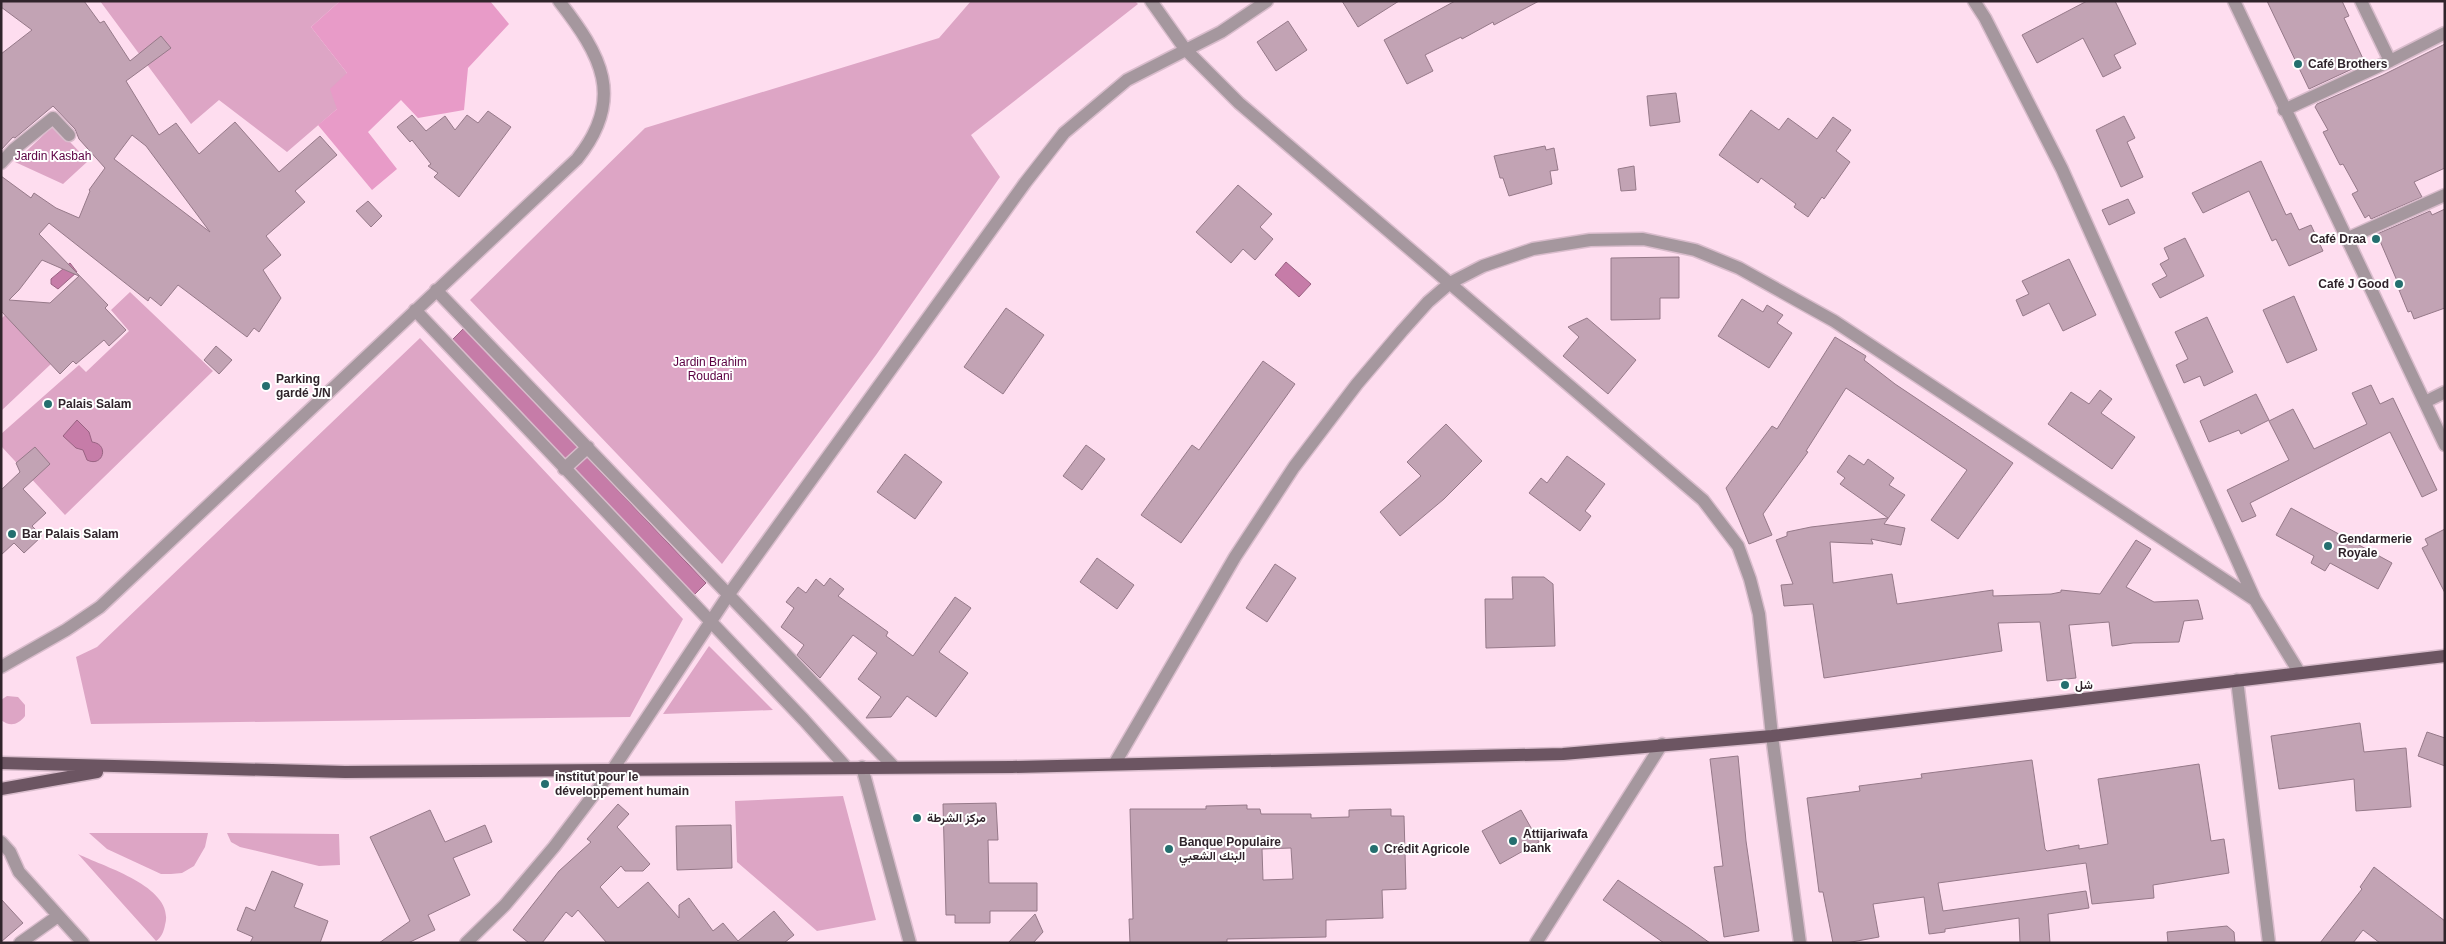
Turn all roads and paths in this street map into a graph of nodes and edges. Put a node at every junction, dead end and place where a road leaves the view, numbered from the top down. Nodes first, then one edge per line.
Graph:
1 (559, 1) edge
2 (1151, 1) edge
3 (1267, 1) edge
4 (1974, 1) edge
5 (2234, 1) edge
6 (2361, 1) edge
7 (2445, 33) edge
8 (1185, 49) junction
9 (2390, 61) junction
10 (2284, 110) junction
11 (68, 135) dead end
12 (1, 163) edge
13 (2445, 195) edge
14 (2346, 239) junction
15 (1450, 284) junction
16 (436, 290) junction
17 (415, 310) junction
18 (2445, 392) edge
19 (2425, 402) junction
20 (2445, 445) edge
21 (588, 447) junction
22 (564, 468) junction
23 (729, 594) junction
24 (2255, 600) junction
25 (710, 622) junction
26 (2443, 657) edge
27 (1, 667) edge
28 (2299, 672) junction
29 (2237, 680) junction
30 (1772, 736) junction
31 (1662, 744) junction
32 (1, 763) edge
33 (1115, 763) junction
34 (132, 767) junction
35 (846, 767) junction
36 (862, 767) junction
37 (894, 767) junction
38 (613, 769) junction
39 (1, 789) edge
40 (1, 842) edge
41 (1, 861) edge
42 (19, 872) junction
43 (58, 916) junction
44 (20, 943) edge
45 (83, 943) edge
46 (466, 943) edge
47 (910, 943) edge
48 (1536, 943) edge
49 (1800, 943) edge
50 (2270, 943) edge

1 - 16 street
2 - 8 street
3 - 8 street
4 - 24 street
5 - 10 street
6 - 9 street
7 - 9 street
8 - 15 street
8 - 23 street
9 - 10 street
10 - 14 street
11 - 12 street
13 - 14 street
14 - 19 street
15 - 24 street
15 - 30 street
15 - 33 street
16 - 17 street
16 - 21 street
17 - 22 street
17 - 27 street
18 - 19 street
19 - 20 street
21 - 22 street
21 - 23 street
22 - 25 street
23 - 25 street
23 - 37 street
24 - 28 street
25 - 35 street
25 - 38 street
26 - 28 main road
28 - 29 main road
29 - 30 main road
29 - 50 street
30 - 31 main road
30 - 49 street
31 - 33 main road
31 - 48 street
32 - 34 main road
33 - 37 main road
34 - 38 main road
34 - 39 main road
35 - 36 main road
35 - 38 main road
36 - 37 main road
36 - 47 street
38 - 46 street
40 - 42 street
41 - 42 street
42 - 43 street
43 - 44 street
43 - 45 street

